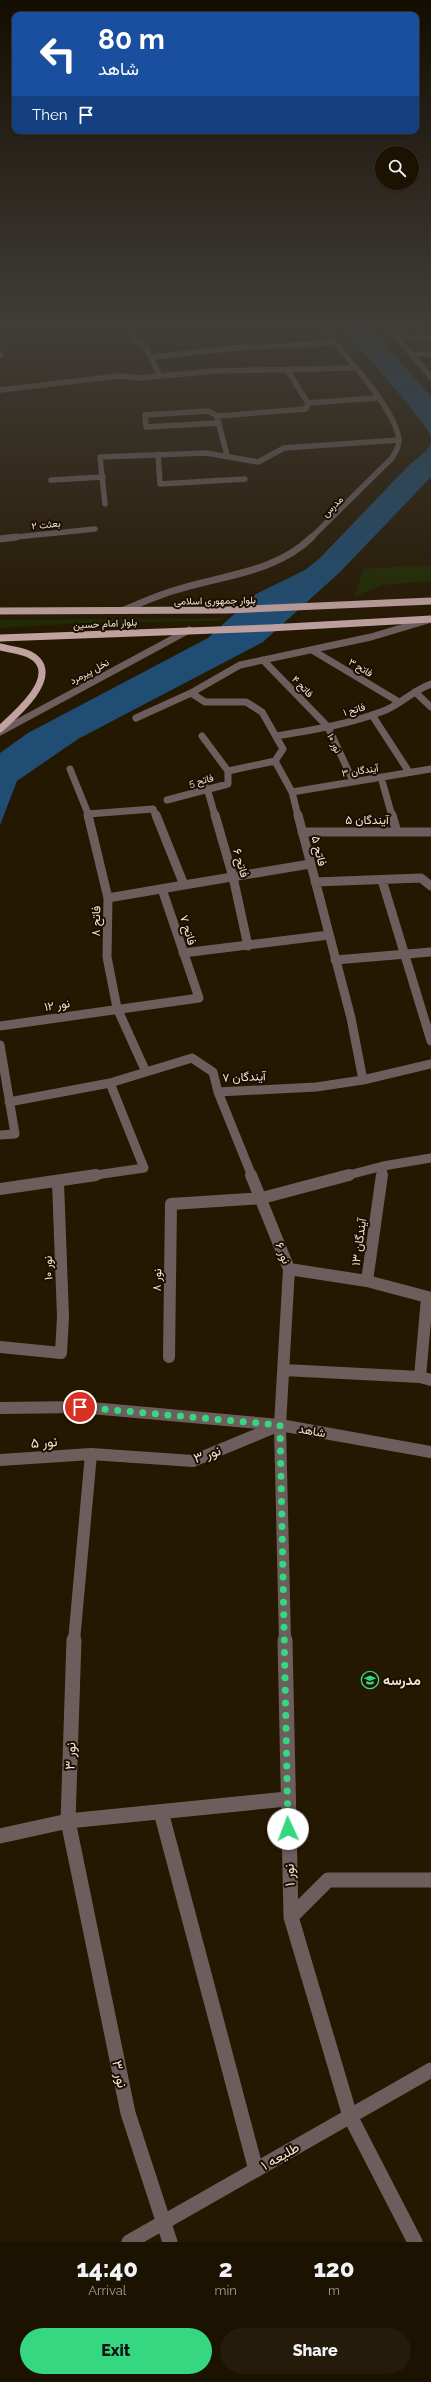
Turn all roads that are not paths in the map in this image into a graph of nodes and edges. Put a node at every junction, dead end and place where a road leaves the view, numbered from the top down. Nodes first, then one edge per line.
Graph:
1 (220, 428) edge
2 (395, 428) edge
3 (399, 440) junction
4 (158, 454) junction
5 (227, 455) junction
6 (103, 477) junction
7 (245, 479) dead end
8 (51, 480) dead end
9 (104, 504) dead end
10 (95, 529) dead end
11 (0, 538) edge
12 (431, 601) edge
13 (124, 610) junction
14 (0, 611) edge
15 (431, 619) edge
16 (189, 630) junction
17 (0, 638) edge
18 (0, 647) edge
19 (312, 650) junction
20 (263, 660) junction
21 (431, 684) edge
22 (191, 692) junction
23 (415, 692) junction
24 (399, 702) junction
25 (431, 707) edge
26 (372, 715) junction
27 (136, 718) dead end
28 (328, 727) junction
29 (0, 731) edge
30 (202, 736) dead end
31 (276, 736) junction
32 (275, 761) junction
33 (431, 768) edge
34 (70, 769) dead end
35 (228, 771) junction
36 (409, 772) junction
37 (381, 777) junction
38 (354, 781) junction
39 (207, 788) junction
40 (292, 792) junction
41 (167, 800) dead end
42 (88, 814) junction
43 (302, 832) junction
44 (397, 832) junction
45 (431, 832) edge
46 (310, 864) junction
47 (234, 877) junction
48 (382, 880) junction
49 (314, 882) junction
50 (184, 885) junction
51 (431, 886) edge
52 (162, 889) junction
53 (108, 898) junction
54 (329, 935) junction
55 (248, 946) junction
56 (431, 952) edge
57 (183, 953) junction
58 (403, 954) junction
59 (335, 960) junction
60 (117, 1008) junction
61 (0, 1026) edge
62 (431, 1041) edge
63 (0, 1045) edge
64 (431, 1064) edge
65 (146, 1072) junction
66 (363, 1080) junction
67 (110, 1083) junction
68 (218, 1092) junction
69 (9, 1102) junction
70 (0, 1136) edge
71 (431, 1158) edge
72 (384, 1166) junction
73 (58, 1182) junction
74 (0, 1189) edge
75 (262, 1198) junction
76 (289, 1269) junction
77 (367, 1280) junction
78 (429, 1298) edge
79 (0, 1347) edge
80 (169, 1357) dead end
81 (284, 1370) junction
82 (426, 1378) edge
83 (0, 1408) edge
84 (280, 1425) junction
85 (431, 1452) edge
86 (91, 1454) junction
87 (0, 1460) edge
88 (287, 1799) junction
89 (161, 1812) junction
90 (68, 1821) junction
91 (0, 1836) edge
92 (431, 1880) edge
93 (291, 1917) junction
94 (431, 2070) edge
95 (350, 2116) junction
96 (256, 2170) junction
97 (162, 2223) junction
98 (129, 2242) edge
99 (170, 2242) edge
100 (415, 2242) edge

1 - 5 street
2 - 3 street
3 - 5 street
3 - 13 street, مدرس
4 - 5 street
4 - 6 street
4 - 7 street
6 - 8 street
6 - 9 street
10 - 11 street, بعثت ۲
12 - 13 main road, بلوار جمهوری اسلامی
13 - 14 main road, بلوار جمهوری اسلامی
15 - 16 main road, بلوار امام حسین
15 - 19 street
16 - 17 main road, بلوار امام حسین
16 - 29 street, نخل پیرمرد
18 - 29 main road
19 - 20 street
19 - 24 street, فاتح ۳
20 - 22 street
20 - 28 street, فاتح ۴
21 - 23 street, فاتح ۱
22 - 27 street
22 - 31 street
23 - 24 street, فاتح ۱
23 - 25 street
24 - 26 street, فاتح ۱
26 - 28 street, فاتح ۱
26 - 36 street
28 - 31 street, فاتح ۱
28 - 38 street, نور ۱۰
30 - 35 street
31 - 32 street
32 - 35 street, فاتح 5
32 - 40 street, فاتح ۵
33 - 36 street, آیندگان ۳
34 - 42 street, فاتح ۸
35 - 39 street, فاتح 5
36 - 37 street, آیندگان ۳
37 - 38 street, آیندگان ۳
37 - 44 street
38 - 40 street, آیندگان ۳
39 - 41 street, فاتح 5
39 - 47 street, فاتح ۶
40 - 43 street, فاتح ۵
42 - 50 street
42 - 53 street, فاتح ۸
43 - 44 street, آیندگان ۵
43 - 46 street, فاتح ۵
44 - 45 street, آیندگان ۵
46 - 47 street
46 - 49 street, فاتح ۵
47 - 50 street
47 - 55 street, فاتح ۶
48 - 49 street
48 - 51 street
48 - 58 street
49 - 54 street, فاتح ۵
50 - 52 street
52 - 53 street
52 - 57 street, فاتح ۷
53 - 60 street, فاتح ۸
54 - 55 street
54 - 59 street, فاتح ۵
55 - 57 street
56 - 58 street
57 - 60 street, فاتح ۷
58 - 59 street
58 - 62 street
59 - 66 street, فاتح ۵
60 - 61 street, نور ۱۲
60 - 65 street, فاتح ۸
63 - 69 street
64 - 66 street, آیندگان ۷
65 - 67 street, آیندگان ۷
65 - 68 street, آیندگان ۷
66 - 68 street, آیندگان ۷
67 - 69 street, آیندگان ۷
67 - 73 street
68 - 75 street, نور ۶
69 - 70 street
71 - 72 street
72 - 75 street
72 - 77 street, آیندگان ۱۳
73 - 74 street
73 - 79 street, نور ۱۰
75 - 76 street, نور ۶
75 - 80 street, نور ۸
76 - 77 street
76 - 81 street, نور ۶
77 - 78 street, آیندگان ۱۳
78 - 82 street
81 - 82 street
81 - 84 street, نور ۶
83 - 84 street, شاهد
84 - 85 street, شاهد
84 - 86 street, نور ۳
84 - 88 street, نور ۱
86 - 87 street, نور ۵
86 - 90 street, نور ۳
88 - 89 street
88 - 93 street, نور ۱
89 - 90 street
89 - 96 street
90 - 91 street
90 - 97 street, نور ۳
92 - 93 street
93 - 95 street, نور ۱
94 - 95 street, طلیعه ۱
95 - 96 street, طلیعه ۱
95 - 100 street, نور ۱
96 - 97 street, طلیعه ۱
97 - 98 street, طلیعه ۱
97 - 99 street, نور ۳

